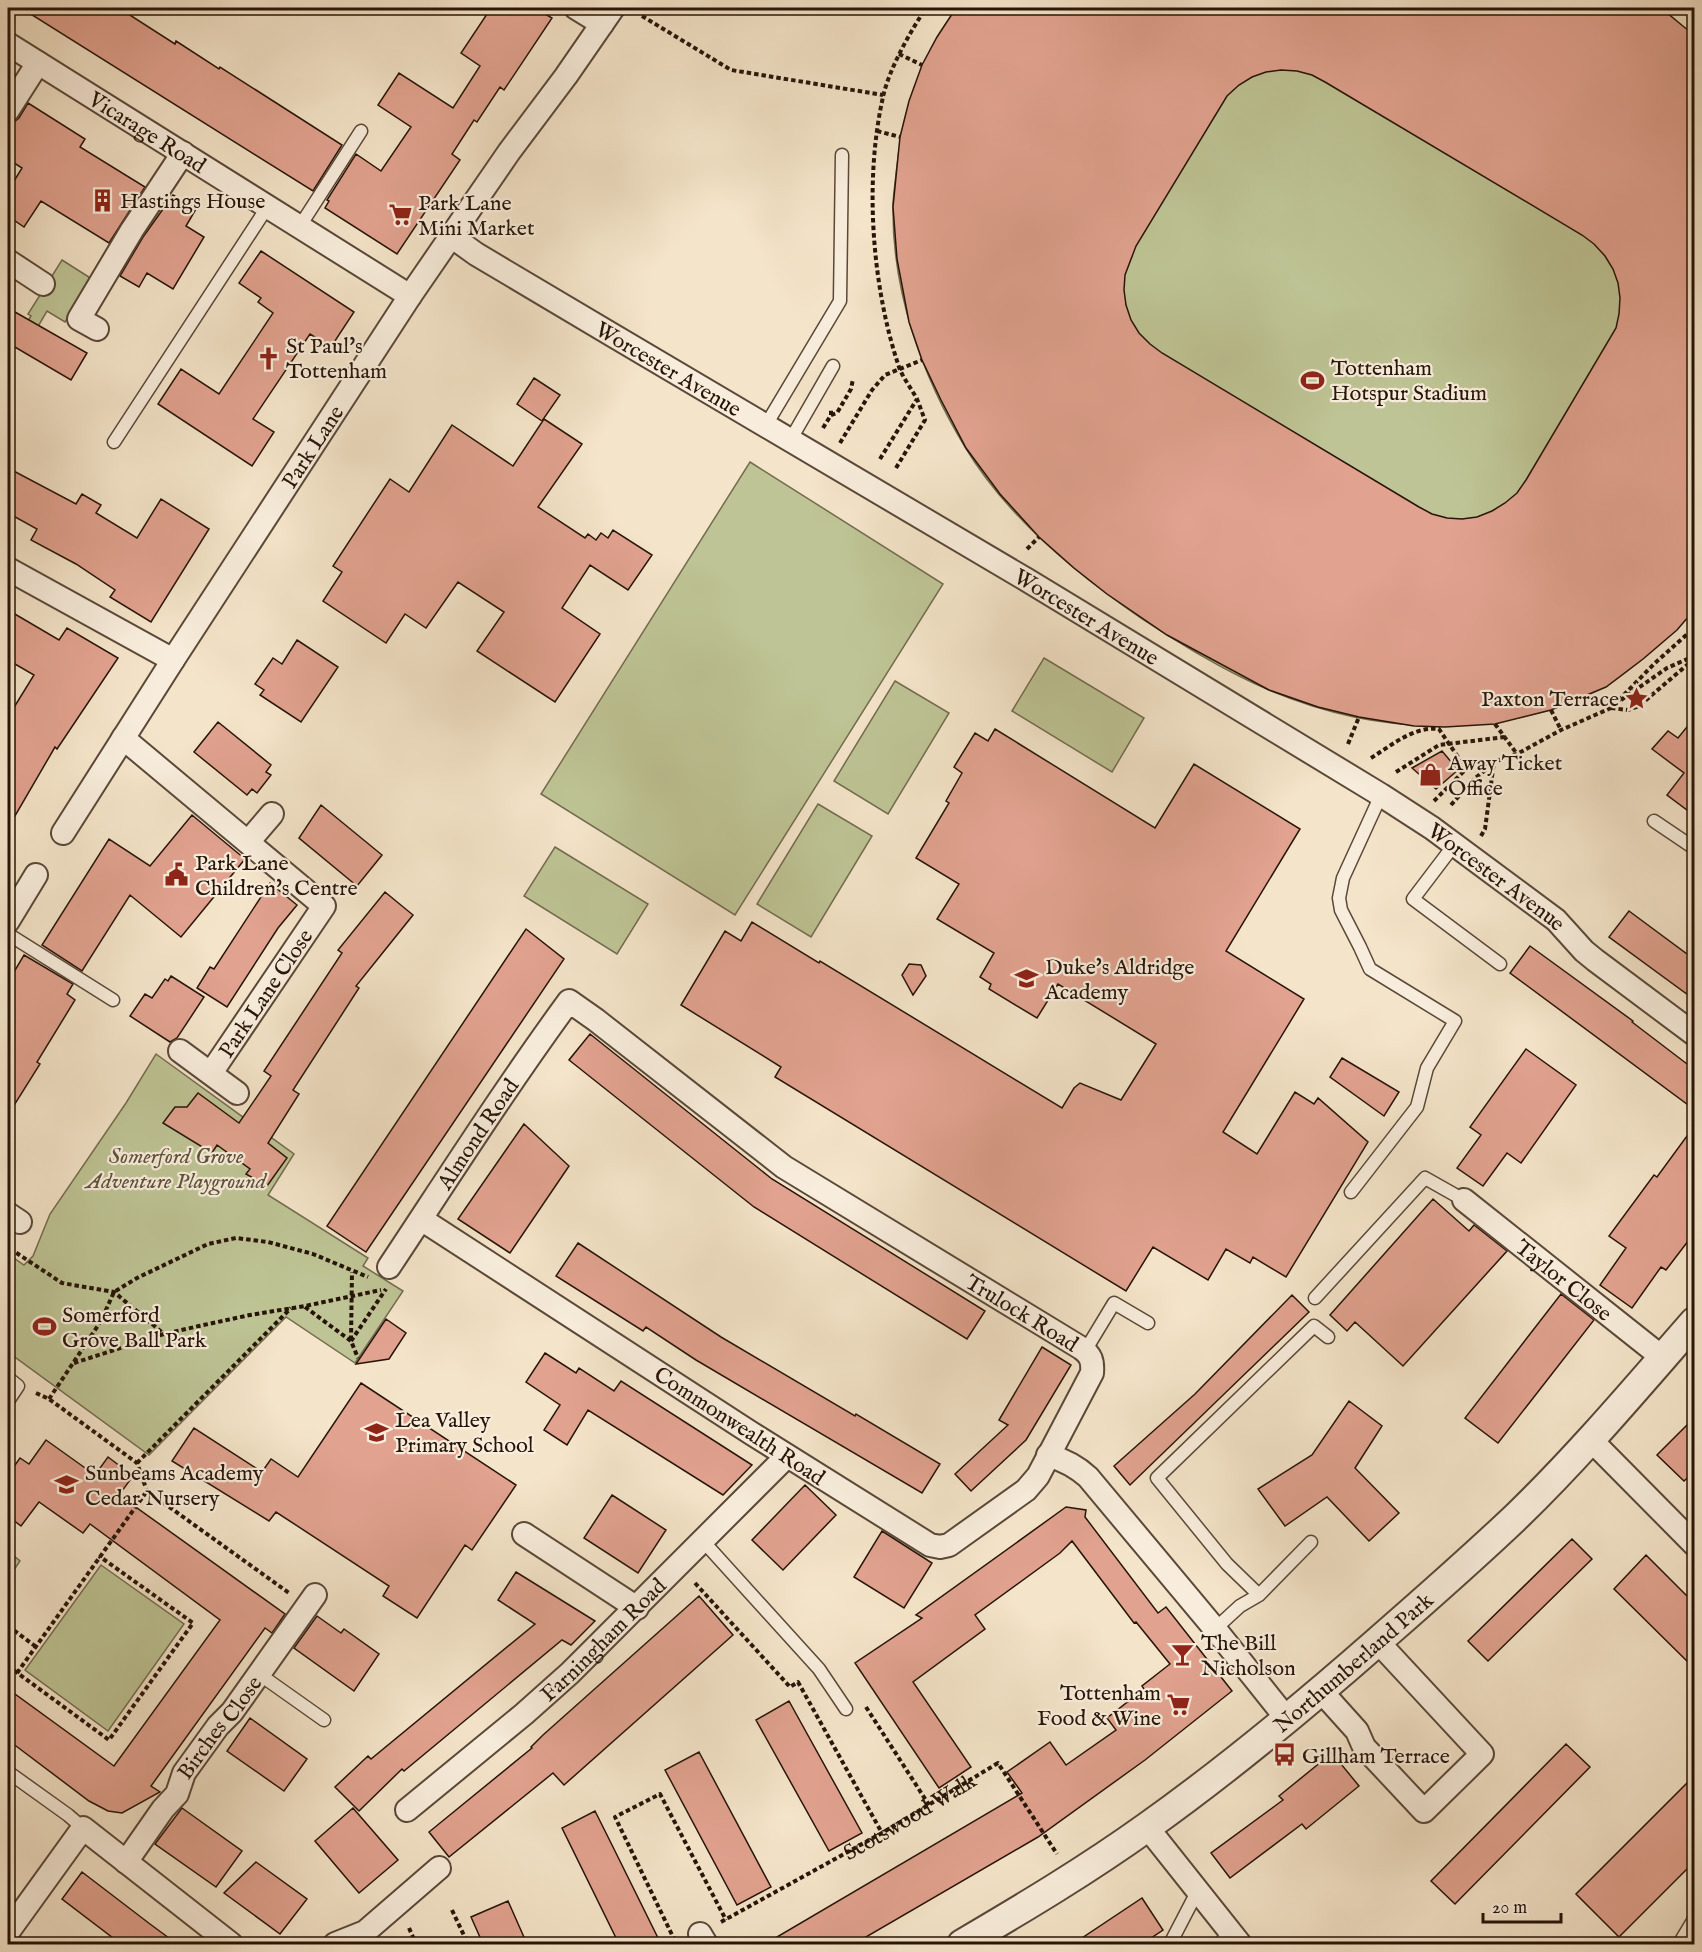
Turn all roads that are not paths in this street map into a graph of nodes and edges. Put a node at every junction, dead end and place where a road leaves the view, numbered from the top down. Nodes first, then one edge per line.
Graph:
1 (576, 8) edge
2 (607, 16) edge
3 (8, 44) edge
4 (38, 63) junction
5 (8, 110) edge
6 (361, 131) dead end
7 (183, 153) junction
8 (842, 155) dead end
9 (268, 206) junction
10 (300, 226) junction
11 (451, 236) junction
12 (8, 261) edge
13 (43, 284) dead end
14 (410, 296) junction
15 (97, 329) dead end
16 (833, 366) dead end
17 (766, 424) junction
18 (791, 439) junction
19 (114, 442) dead end
20 (8, 569) edge
21 (173, 660) junction
22 (123, 738) junction
23 (1381, 795) junction
24 (272, 814) dead end
25 (1654, 821) dead end
26 (63, 833) dead end
27 (248, 842) junction
28 (1454, 844) junction
29 (1695, 848) edge
30 (36, 875) dead end
31 (8, 921) edge
32 (8, 934) edge
33 (1500, 964) dead end
34 (112, 1000) dead end
35 (568, 1001) joint
36 (1695, 1034) edge
37 (180, 1051) dead end
38 (211, 1073) junction
39 (237, 1093) dead end
40 (1351, 1192) dead end
41 (1464, 1200) joint
42 (421, 1219) junction
43 (381, 1280) road end
44 (1316, 1298) dead end
45 (1695, 1322) edge
46 (1148, 1323) dead end
47 (1328, 1336) dead end
48 (1086, 1351) junction
49 (1663, 1358) junction
50 (8, 1378) edge
51 (8, 1401) edge
52 (1590, 1438) junction
53 (1048, 1455) junction
54 (787, 1456) junction
55 (524, 1534) dead end
56 (1311, 1542) dead end
57 (1695, 1544) edge
58 (709, 1548) junction
59 (1259, 1595) junction
60 (311, 1600) road end
61 (637, 1608) junction
62 (1215, 1629) junction
63 (1378, 1642) junction
64 (259, 1674) junction
65 (1321, 1691) junction
66 (846, 1709) dead end
67 (1287, 1719) junction
68 (324, 1720) dead end
69 (8, 1772) edge
70 (407, 1810) dead end
71 (1147, 1827) junction
72 (83, 1828) junction
73 (126, 1862) junction
74 (440, 1868) dead end
75 (1197, 1892) junction
76 (1695, 1919) edge
77 (8, 1932) edge
78 (1230, 1940) edge
79 (231, 1944) edge
80 (335, 1944) edge
81 (963, 1944) edge
82 (1170, 1944) edge
83 (1679, 1944) edge

1 - 2 street
2 - 11 street, Park Lane
3 - 4 street, Vicarage Road
4 - 5 street
4 - 7 street, Vicarage Road
6 - 10 lane
7 - 9 street, Vicarage Road
7 - 15 street
8 - 17 lane
9 - 10 street, Vicarage Road
9 - 19 lane
10 - 14 street, Vicarage Road
11 - 14 street, Park Lane
11 - 17 street, Worcester Avenue
12 - 13 street
14 - 21 street, Park Lane
16 - 18 lane
17 - 18 street, Worcester Avenue
18 - 23 street, Worcester Avenue
20 - 21 street
21 - 22 street, Park Lane
22 - 26 street, Park Lane
22 - 27 street, Park Lane Close
23 - 28 street, Worcester Avenue
23 - 40 lane
24 - 27 street
25 - 29 lane
27 - 38 street, Park Lane Close
28 - 33 lane
28 - 36 street, Worcester Avenue
30 - 31 street
32 - 34 lane
35 - 42 street, Almond Road
35 - 48 street, Trulock Road
37 - 38 street, Park Lane Close
38 - 39 street, Park Lane Close
41 - 44 lane
41 - 49 street, Taylor Close
42 - 43 street, Almond Road
42 - 54 street, Commonwealth Road
45 - 49 street, Northumberland Park
46 - 48 lane
47 - 59 lane
48 - 53 street, Trulock Road
49 - 52 street, Northumberland Park
50 - 51 lane
52 - 57 street
52 - 63 street, Northumberland Park
53 - 54 street, Commonwealth Road
53 - 62 street
54 - 58 street, Farningham Road
55 - 61 street
56 - 59 lane
58 - 61 street, Farningham Road
58 - 66 lane
59 - 62 lane
60 - 64 street, Birches Close
61 - 70 street, Farningham Road
62 - 67 street
63 - 65 street, Northumberland Park
63 - 65 street
64 - 68 lane
64 - 73 street, Birches Close
65 - 67 street, Northumberland Park
67 - 71 street, Northumberland Park
69 - 72 lane
71 - 75 street
71 - 81 street, Northumberland Park
72 - 73 street
72 - 77 street
73 - 79 street
74 - 80 street
75 - 78 street
75 - 82 lane
76 - 83 lane

